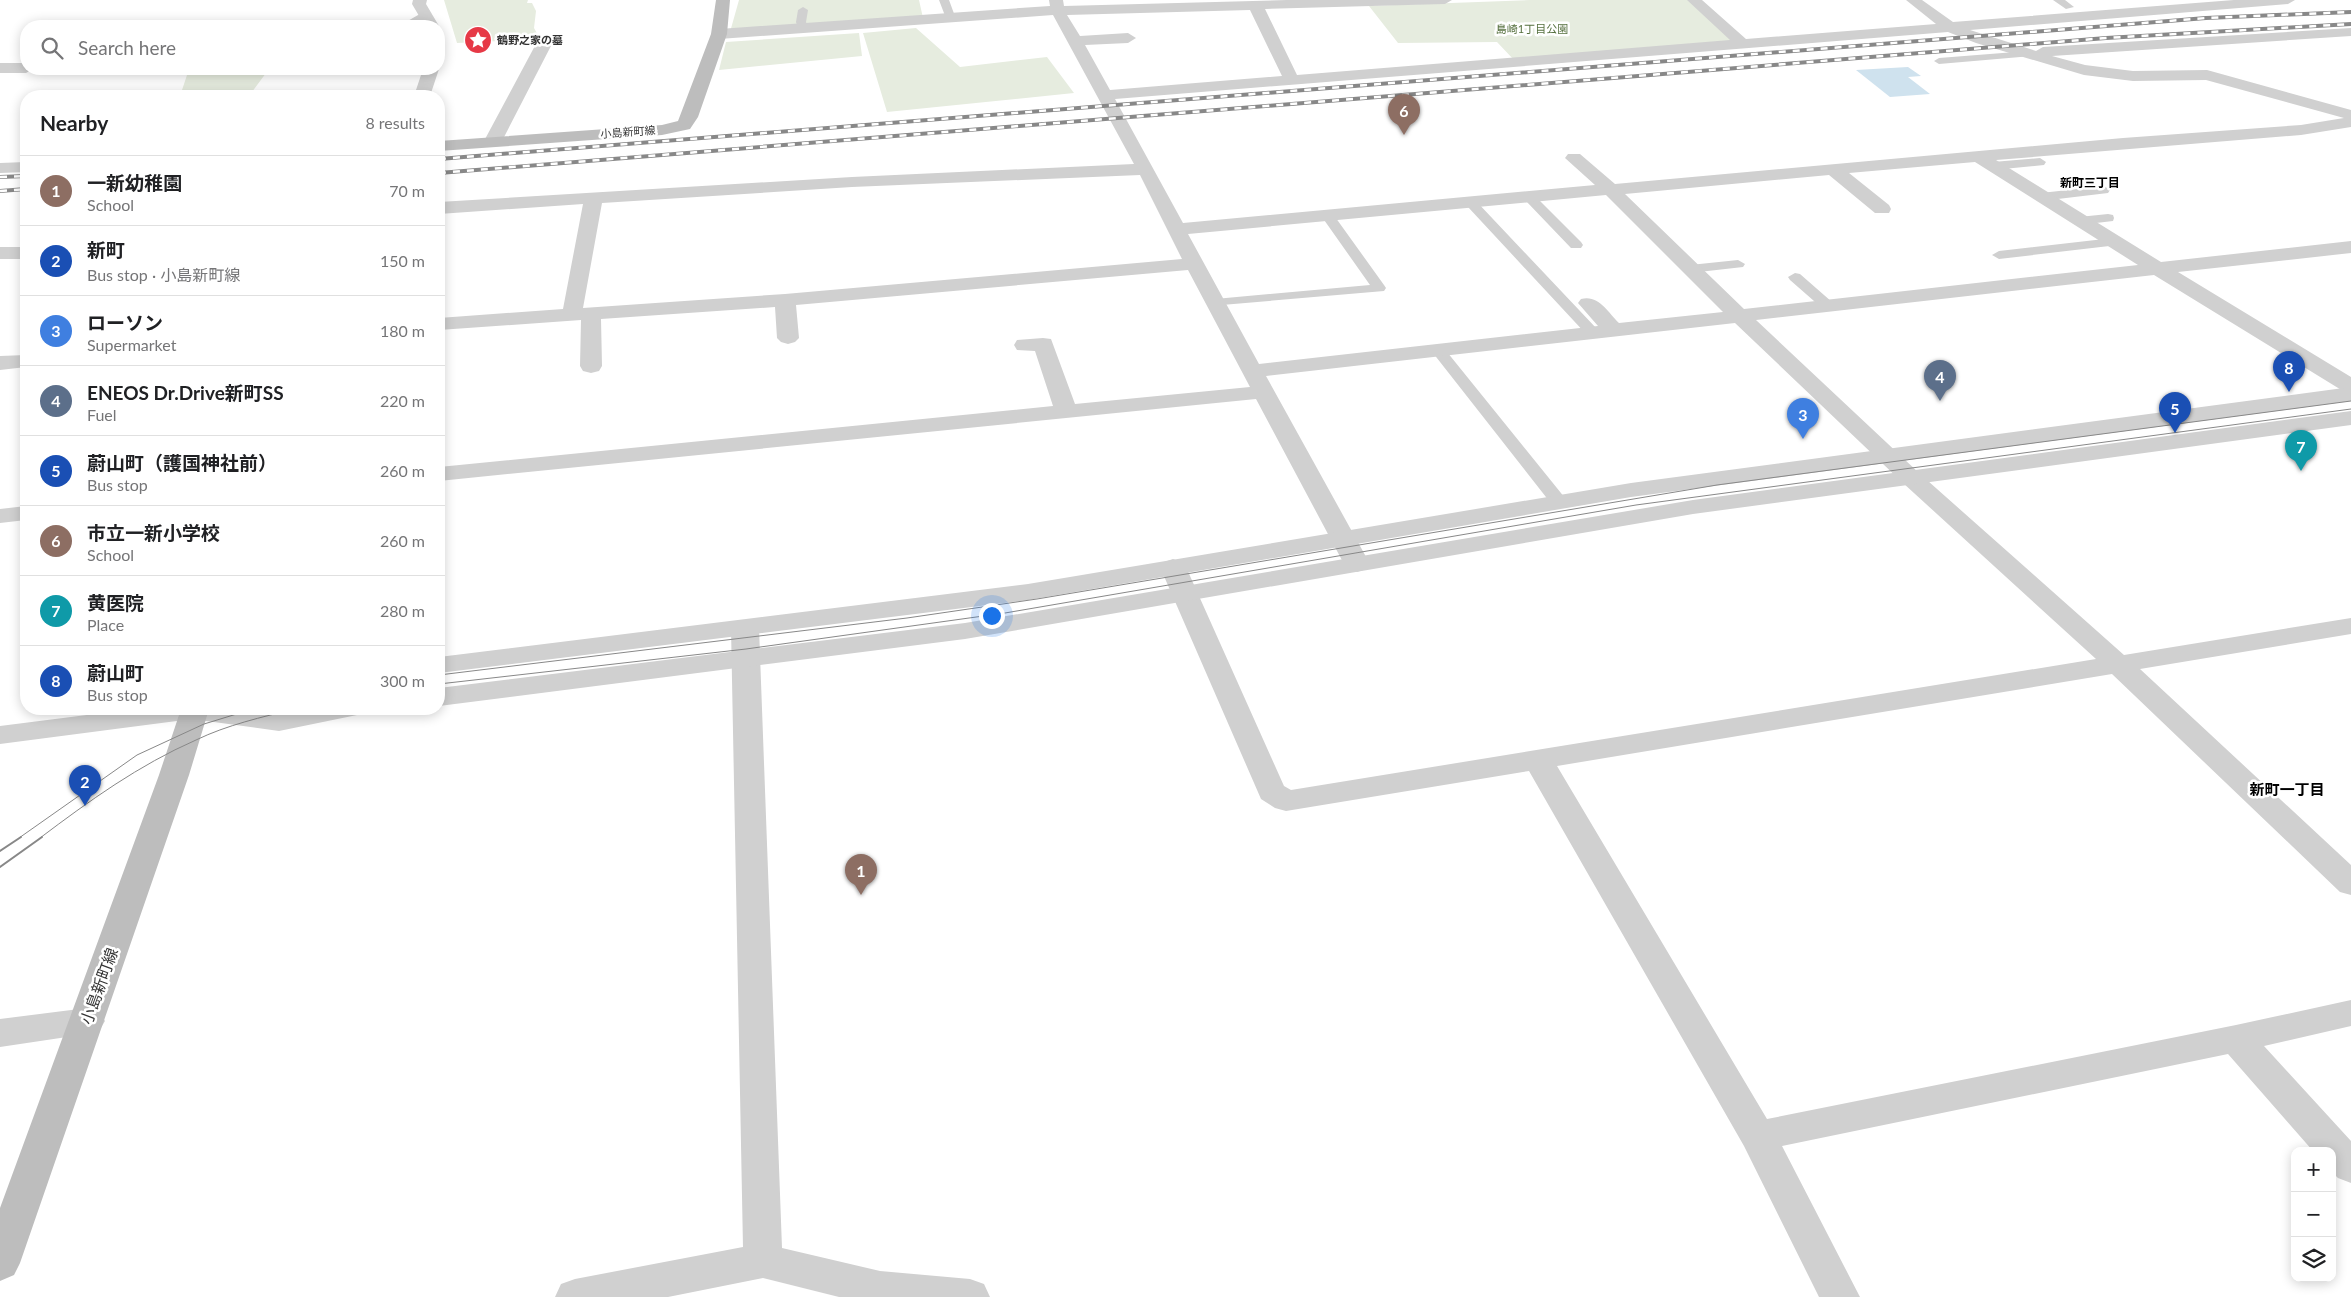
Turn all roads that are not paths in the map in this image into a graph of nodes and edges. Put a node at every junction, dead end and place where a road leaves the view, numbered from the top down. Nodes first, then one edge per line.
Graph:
1 (420, 0) edge
2 (723, 0) edge
3 (944, 0) edge
4 (1445, 0) edge
5 (1694, 0) edge
6 (1913, 0) edge
7 (2058, 0) edge
8 (2288, 0) edge
9 (804, 4) edge
10 (1057, 6) edge
11 (1256, 6) junction
12 (2069, 7) dead end
13 (951, 19) junction
14 (427, 20) edge
15 (1950, 27) junction
16 (803, 29) junction
17 (2351, 32) edge
18 (719, 34) junction
19 (1128, 38) dead end
20 (1076, 41) junction
21 (545, 42) dead end
22 (1743, 44) junction
23 (2202, 45) dead end
24 (2028, 54) junction
25 (1939, 61) dead end
26 (0, 68) edge
27 (20, 68) edge
28 (2247, 72) dead end
29 (429, 75) edge
30 (2207, 75) junction
31 (1291, 79) junction
32 (2230, 82) junction
33 (424, 90) edge
34 (1105, 94) junction
35 (2261, 106) dead end
36 (2351, 115) edge
37 (2277, 116) dead end
38 (2351, 122) edge
39 (2301, 130) junction
40 (493, 141) junction
41 (445, 145) edge
42 (1574, 158) dead end
43 (1986, 161) junction
44 (2040, 162) dead end
45 (20, 167) edge
46 (0, 168) edge
47 (1146, 169) junction
48 (1834, 170) junction
49 (1611, 190) junction
50 (2104, 190) dead end
51 (594, 197) junction
52 (2041, 197) junction
53 (1530, 198) junction
54 (1472, 204) junction
55 (445, 208) edge
56 (1882, 209) dead end
57 (1328, 217) junction
58 (2108, 218) dead end
59 (2079, 221) junction
60 (1176, 229) junction
61 (2113, 242) junction
62 (1576, 245) dead end
63 (2351, 247) edge
64 (0, 253) edge
65 (20, 253) edge
66 (1999, 255) dead end
67 (1194, 264) junction
68 (1738, 264) dead end
69 (1690, 269) junction
70 (2157, 269) junction
71 (1795, 277) dead end
72 (785, 300) junction
73 (1215, 303) junction
74 (1588, 303) dead end
75 (1827, 305) junction
76 (581, 314) junction
77 (1740, 315) junction
78 (445, 324) edge
79 (1614, 330) junction
80 (1592, 332) junction
81 (788, 338) dead end
82 (1025, 345) dead end
83 (1438, 350) junction
84 (20, 361) edge
85 (0, 363) edge
86 (591, 366) dead end
87 (1252, 371) junction
88 (2351, 386) edge
89 (1263, 392) junction
90 (2351, 394) edge
91 (1066, 412) junction
92 (2351, 418) edge
93 (1888, 455) junction
94 (445, 473) edge
95 (1911, 478) junction
96 (1559, 502) junction
97 (20, 514) edge
98 (0, 516) edge
99 (1342, 538) junction
100 (1357, 564) junction
101 (1173, 567) junction
102 (1186, 595) junction
103 (2351, 626) edge
104 (746, 644) junction
105 (2118, 664) junction
106 (445, 665) edge
107 (445, 696) edge
108 (158, 715) edge
109 (195, 715) edge
110 (231, 715) edge
111 (315, 715) edge
112 (0, 735) edge
113 (1538, 760) junction
114 (2351, 884) edge
115 (2351, 1012) edge
116 (87, 1021) junction
117 (0, 1033) edge
118 (2236, 1039) junction
119 (1758, 1136) junction
120 (2351, 1167) edge
121 (763, 1261) junction
122 (0, 1263) edge
123 (878, 1293) edge
124 (575, 1297) edge
125 (970, 1297) edge
126 (1840, 1297) edge

1 - 14 street
2 - 18 main road, 小島新町線
3 - 13 lane
4 - 11 street
5 - 22 street
6 - 15 street
7 - 12 lane
8 - 15 street
9 - 16 lane
10 - 11 street
10 - 13 street
10 - 20 street
11 - 31 street
13 - 16 street
15 - 22 street
15 - 24 street
16 - 18 street
17 - 24 street
18 - 40 main road, 小島新町線
19 - 20 street
20 - 34 street
21 - 40 street
22 - 31 street
23 - 24 street
24 - 25 lane
24 - 30 street
26 - 27 street
28 - 30 street
29 - 33 street
30 - 32 street
31 - 34 street
32 - 35 street
32 - 36 street
34 - 47 street
37 - 39 street
38 - 39 street
39 - 43 street
40 - 41 main road, 小島新町線
42 - 49 street
43 - 44 lane
43 - 48 street
43 - 52 street
45 - 46 street
47 - 51 street
47 - 60 street
48 - 49 street
48 - 56 street
49 - 53 street
49 - 69 street
50 - 52 lane
51 - 55 street
51 - 76 street
52 - 59 street
53 - 54 street
53 - 62 lane
54 - 57 street
54 - 80 lane
57 - 60 street
57 - 73 lane
58 - 59 lane
59 - 61 street
60 - 67 street
61 - 66 lane
61 - 70 street
63 - 70 street
64 - 65 street
67 - 72 street
67 - 73 street
68 - 69 lane
69 - 77 street
70 - 75 street
70 - 88 street
71 - 75 lane
72 - 76 street
72 - 81 street
73 - 87 street
74 - 79 street
75 - 77 street
76 - 78 street
76 - 86 street
77 - 79 street
77 - 93 street
79 - 80 street
80 - 83 street
82 - 91 street
83 - 87 street
83 - 96 lane
84 - 85 street
87 - 89 street
89 - 91 street
89 - 99 street
90 - 93 street
91 - 94 street
92 - 95 street
93 - 95 street
93 - 96 street
95 - 100 street
95 - 105 street
96 - 99 street
97 - 98 street
99 - 100 street
99 - 101 street
100 - 102 street
101 - 102 street
101 - 104 street
102 - 104 street
102 - 113 street
103 - 105 street
104 - 106 street
104 - 107 street
104 - 121 street
105 - 113 street
105 - 114 street
108 - 112 street
109 - 116 main road, 小島新町線
110 - 111 street
113 - 119 street
115 - 118 street
116 - 117 street
116 - 122 main road, 小島新町線
118 - 119 street
118 - 120 street
119 - 126 street
121 - 123 street
121 - 124 street
123 - 125 street

